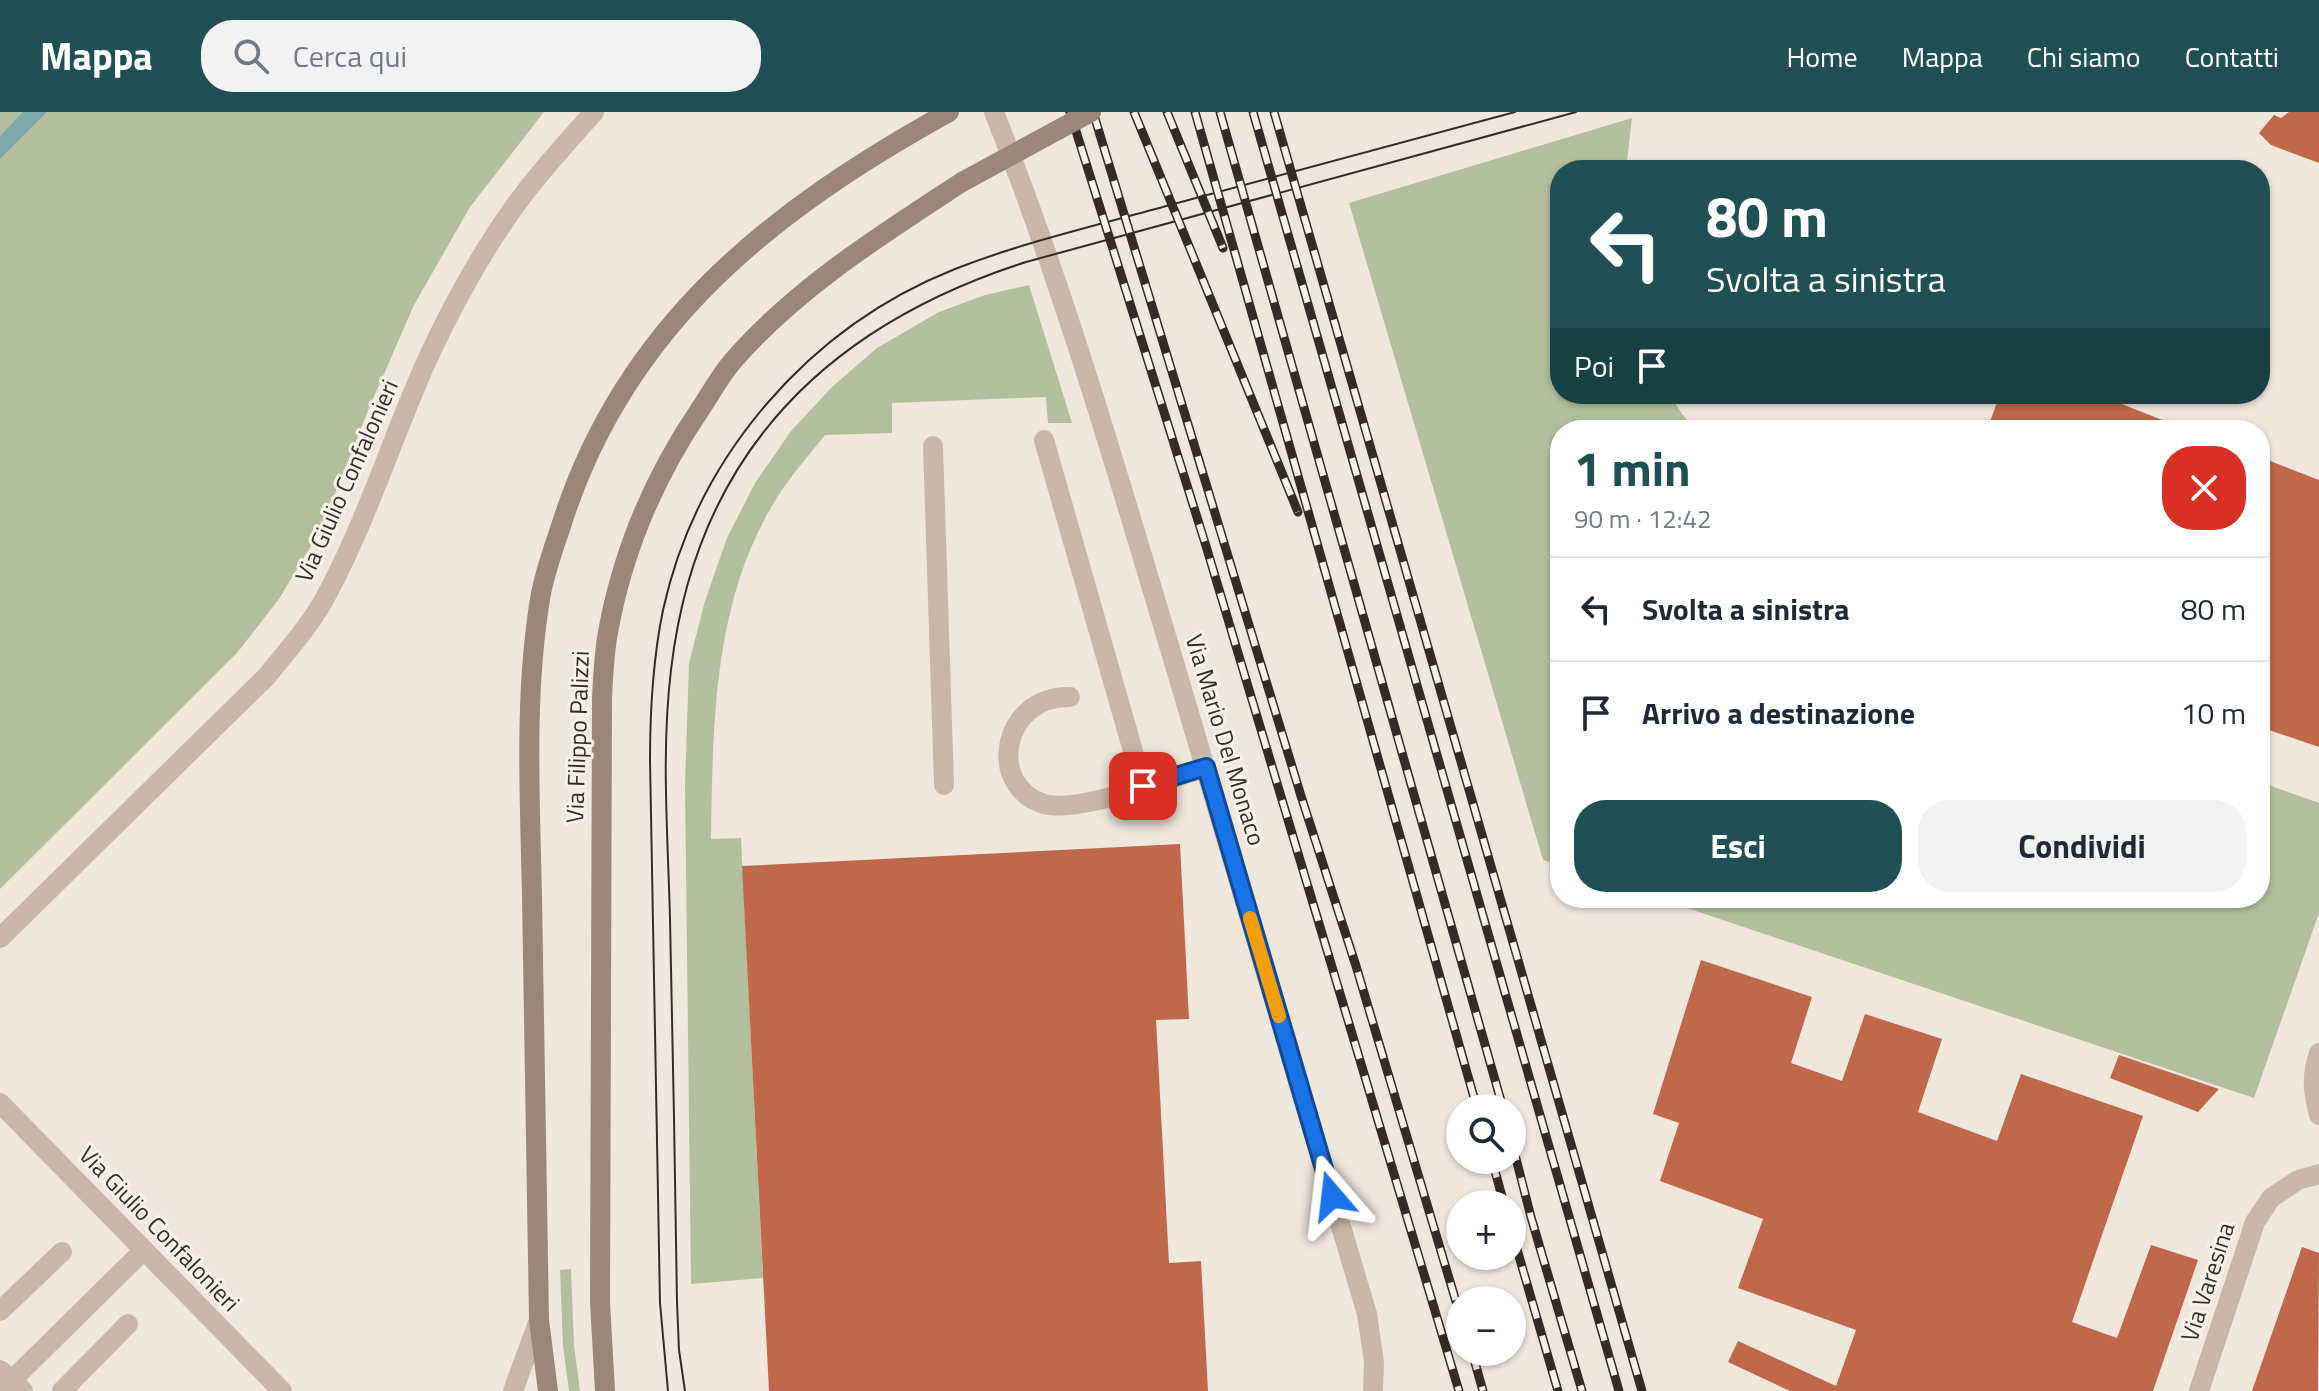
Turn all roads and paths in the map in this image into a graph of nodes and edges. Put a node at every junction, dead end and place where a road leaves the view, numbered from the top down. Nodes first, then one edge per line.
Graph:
1 (594, 112) edge
2 (994, 112) edge
3 (1091, 112) edge
4 (944, 115) edge
5 (1044, 440) dead end
6 (933, 446) dead end
7 (1070, 697) dead end
8 (1206, 767) junction
9 (944, 785) dead end
10 (1143, 786) junction
11 (0, 938) edge
12 (2319, 1053) edge
13 (0, 1103) edge
14 (2319, 1115) edge
15 (2319, 1174) edge
16 (144, 1250) junction
17 (62, 1252) dead end
18 (0, 1311) edge
19 (539, 1320) junction
20 (128, 1324) dead end
21 (9, 1383) edge
22 (62, 1391) edge
23 (282, 1391) edge
24 (513, 1391) edge
25 (548, 1391) edge
26 (605, 1391) edge
27 (1373, 1391) edge
28 (2199, 1391) edge

1 - 11 street, Via Giulio Confalonieri
2 - 8 street, Via Mario Del Monaco
3 - 26 main road, Via Filippo Palizzi, bridge
4 - 19 main road, Via Filippo Palizzi
5 - 10 street
6 - 9 street
7 - 10 street
8 - 10 street
8 - 27 street, Via Mario Del Monaco
12 - 14 street
13 - 16 street, Via Giulio Confalonieri
15 - 28 street, Via Varesina
16 - 21 street
16 - 23 street, Via Giulio Confalonieri
17 - 18 street
19 - 24 street
19 - 25 main road, Via Filippo Palizzi
20 - 22 street

